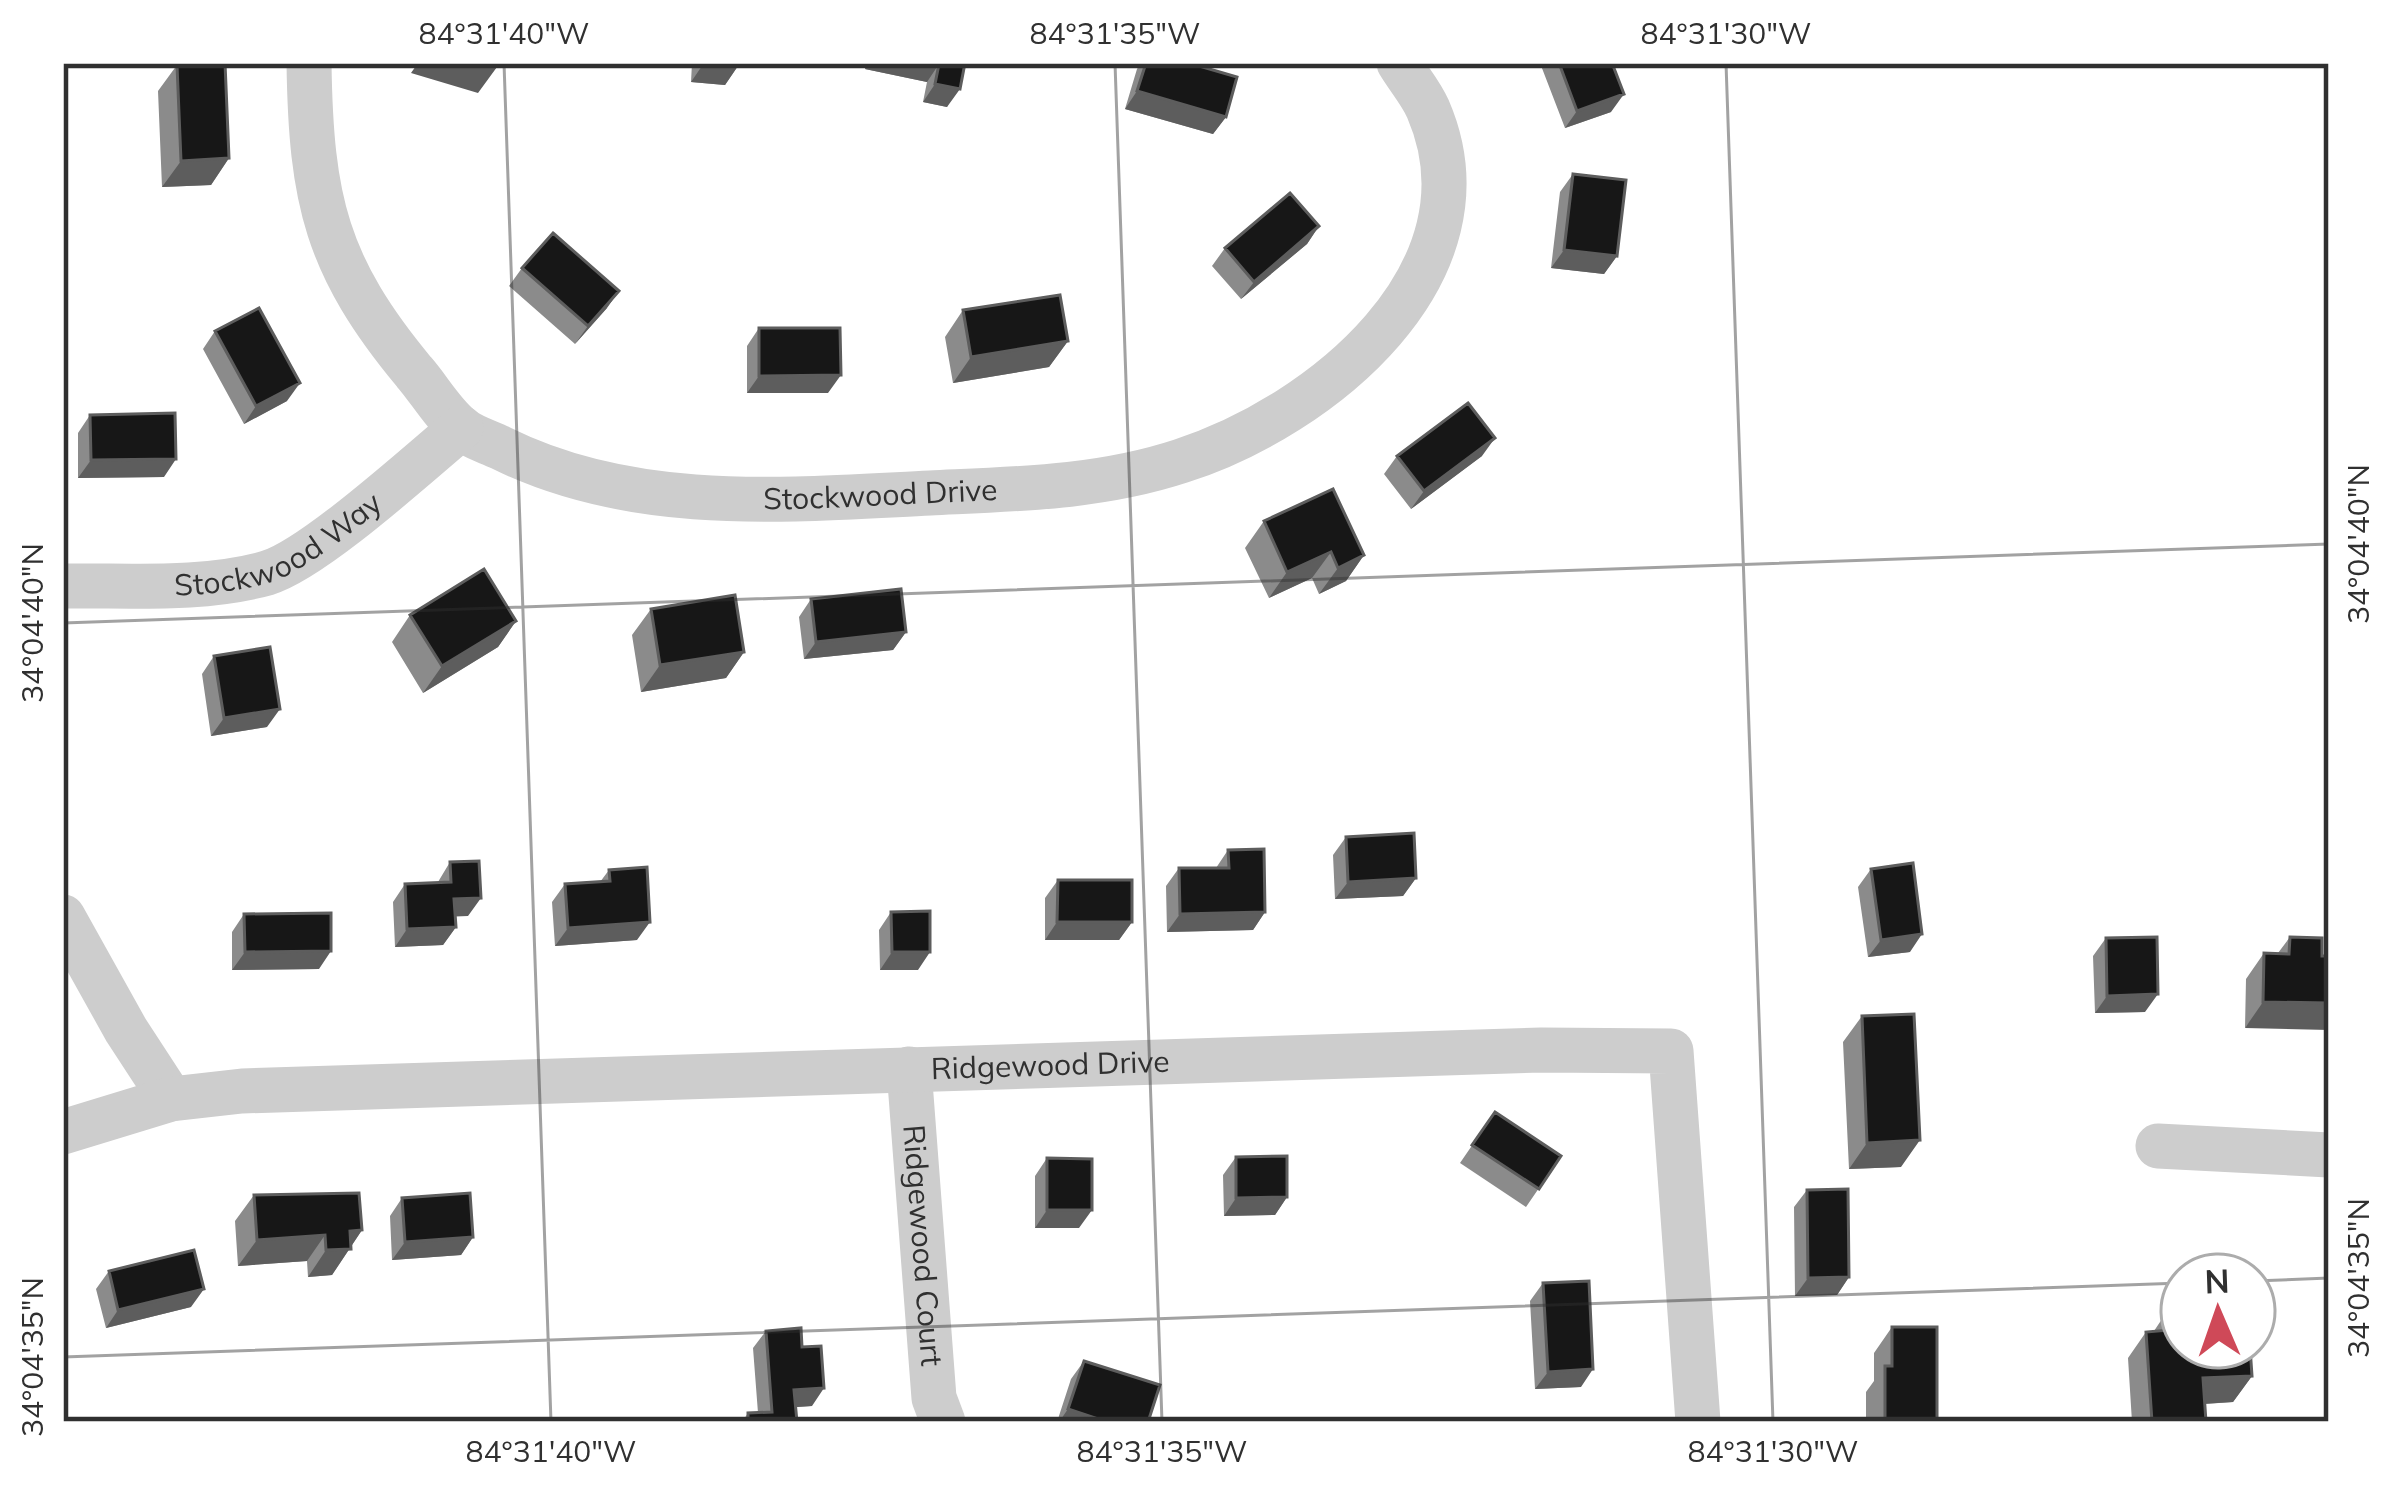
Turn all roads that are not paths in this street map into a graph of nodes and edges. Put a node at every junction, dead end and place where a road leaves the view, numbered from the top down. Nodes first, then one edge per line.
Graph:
1 (309, 63) edge
2 (1399, 63) edge
3 (461, 428) junction
4 (63, 586) edge
5 (63, 917) edge
6 (909, 1069) junction
7 (171, 1099) junction
8 (63, 1132) edge
9 (2158, 1146) dead end
10 (2329, 1155) edge
11 (943, 1422) edge
12 (1698, 1422) edge

1 - 3 street, Stockwood Drive
2 - 3 street, Stockwood Drive
3 - 4 street, Stockwood Way
5 - 7 street
6 - 7 street, Ridgewood Drive
6 - 11 street, Ridgewood Court
6 - 12 street, Ridgewood Drive
7 - 8 street, Ridgewood Drive
9 - 10 street

